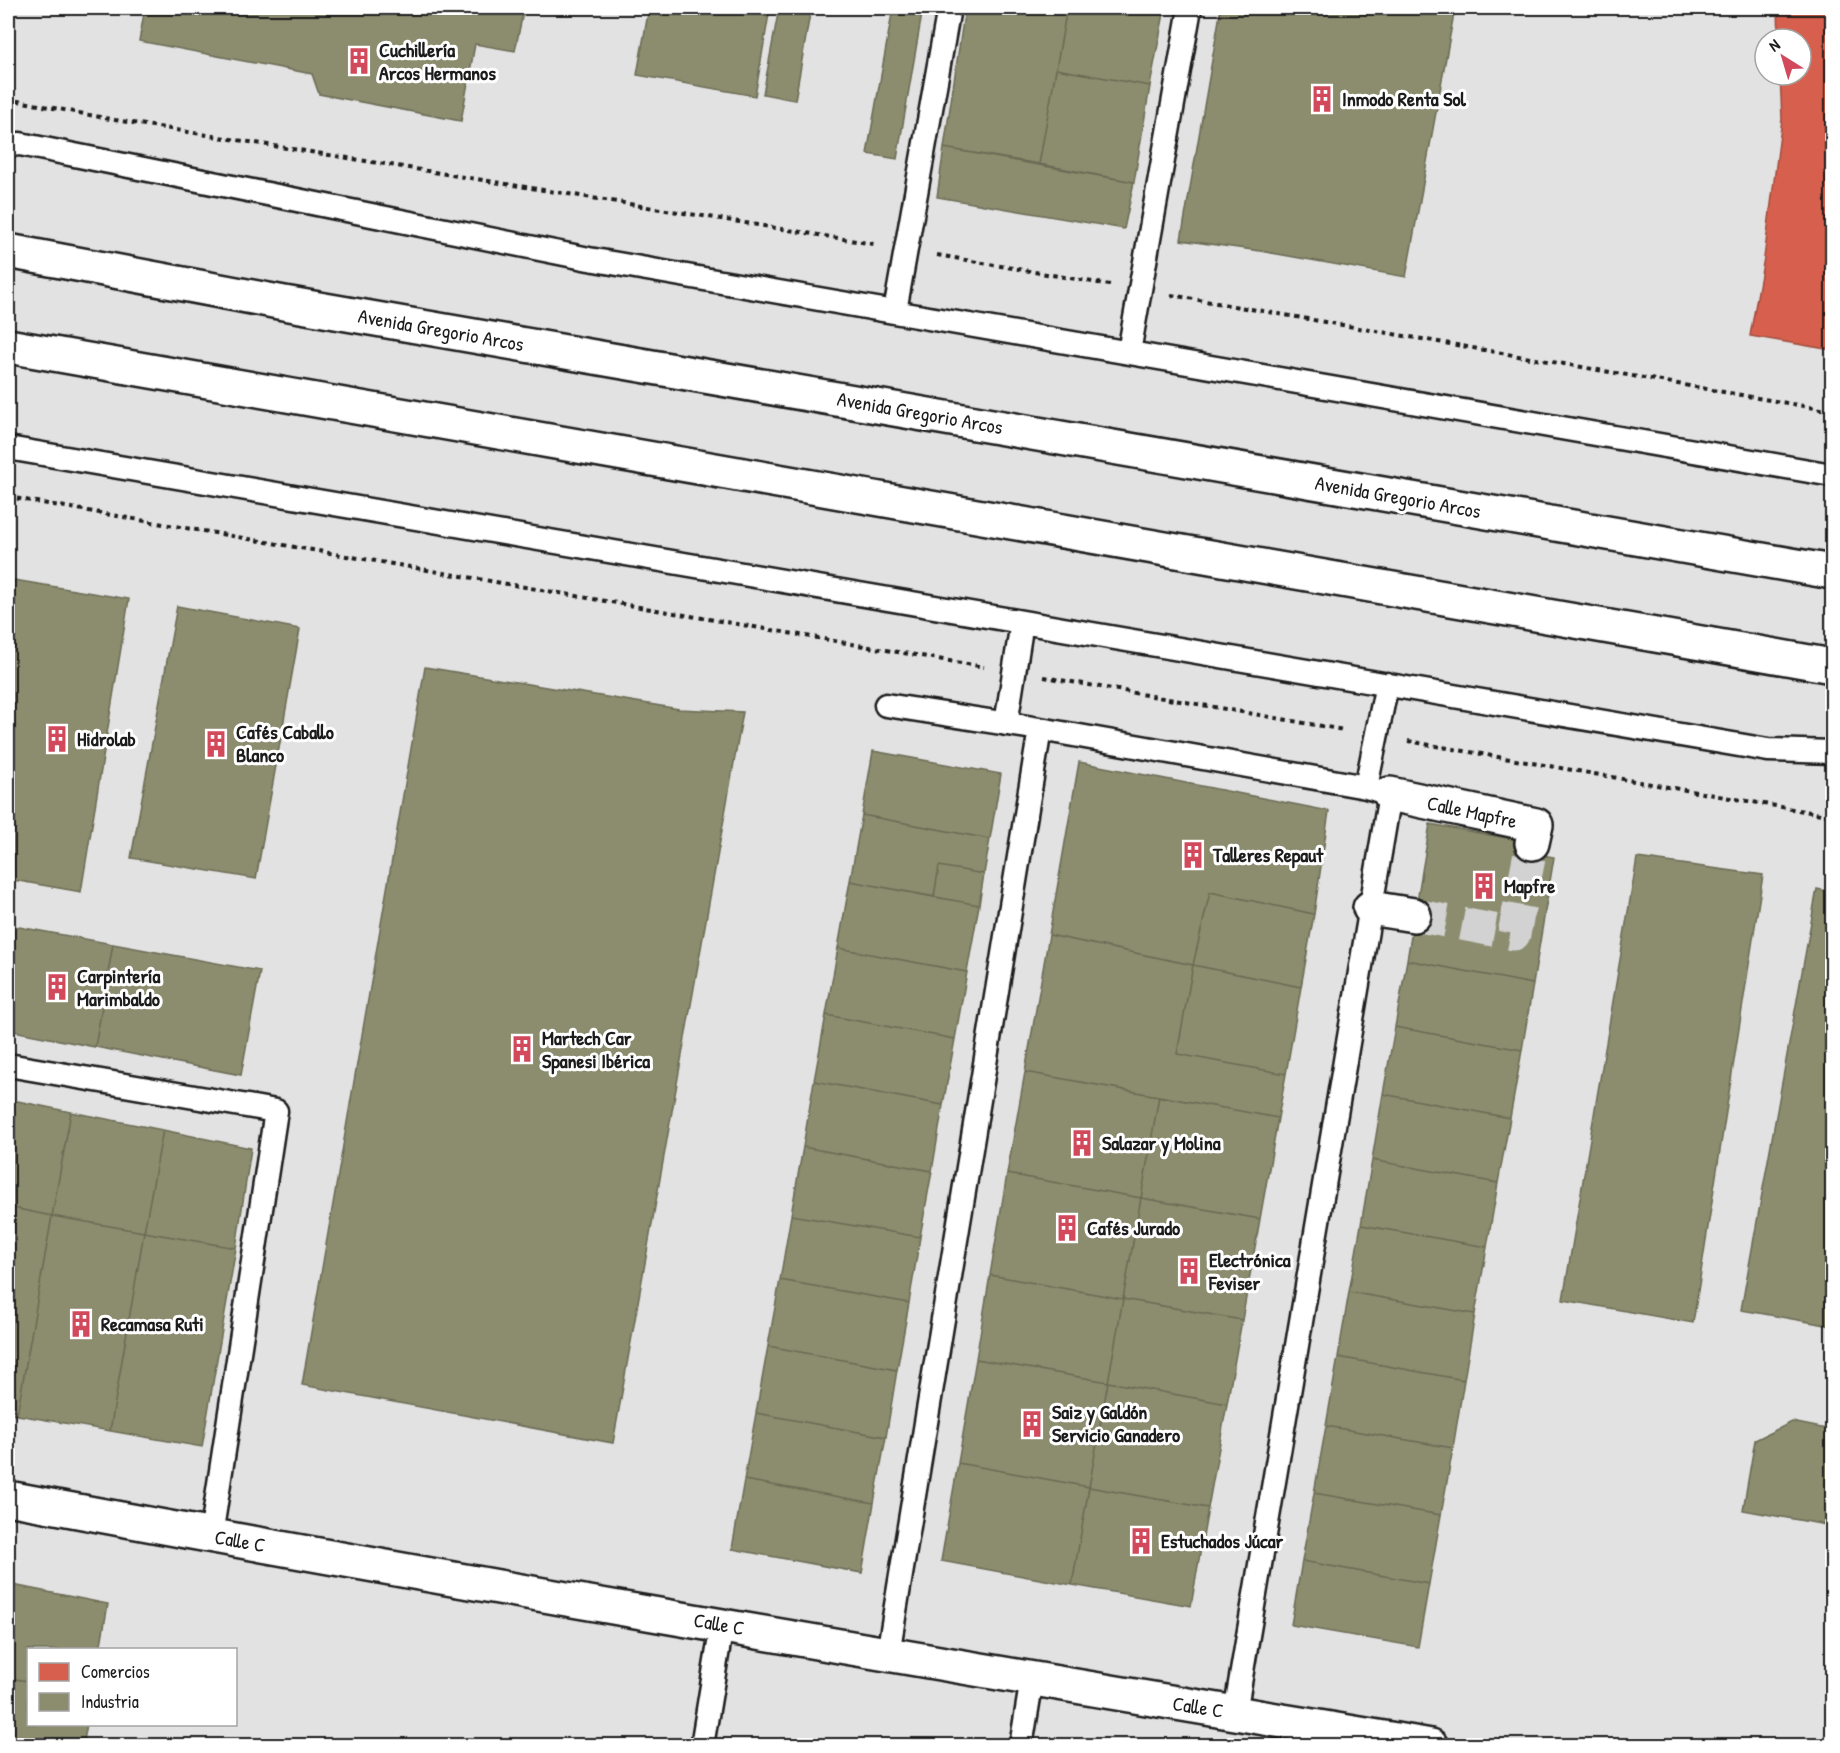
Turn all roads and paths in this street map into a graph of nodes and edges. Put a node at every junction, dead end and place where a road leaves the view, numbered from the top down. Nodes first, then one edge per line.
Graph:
1 (949, 8) edge
2 (1190, 8) edge
3 (8, 145) edge
4 (8, 251) edge
5 (895, 311) junction
6 (8, 346) edge
7 (1129, 352) junction
8 (8, 448) edge
9 (1833, 475) edge
10 (8, 497) edge
11 (1833, 572) edge
12 (1022, 622) junction
13 (1833, 666) edge
14 (1014, 672) junction
15 (1387, 684) junction
16 (886, 705) dead end
17 (1006, 723) junction
18 (1040, 729) junction
19 (1377, 736) junction
20 (1833, 752) edge
21 (1378, 791) junction
22 (1833, 816) edge
23 (1532, 843) tunnel mouth
24 (1370, 908) junction
25 (1414, 915) tunnel mouth
26 (8, 1065) edge
27 (8, 1498) edge
28 (211, 1536) junction
29 (722, 1625) junction
30 (888, 1654) junction
31 (1032, 1679) junction
32 (1235, 1713) junction
33 (702, 1746) edge
34 (1021, 1746) edge
35 (1431, 1746) edge

1 - 5 lane
2 - 7 lane
3 - 5 lane
4 - 11 main road, Avenida Gregorio Arcos
5 - 7 lane
6 - 13 main road
7 - 9 lane
8 - 12 lane
10 - 14 path
12 - 14 lane
12 - 15 lane
14 - 17 lane
14 - 19 path
15 - 19 lane
15 - 20 lane
16 - 17 lane
17 - 18 lane
18 - 21 lane
18 - 30 lane
19 - 21 lane
19 - 22 path
21 - 23 main road, Calle Mapfre
21 - 24 lane
24 - 25 main road
24 - 32 lane
26 - 28 lane
27 - 28 main road, Calle C
28 - 29 main road, Calle C
29 - 30 main road, Calle C
29 - 33 lane
30 - 31 main road, Calle C
31 - 32 main road, Calle C
31 - 34 lane
32 - 35 main road, Calle C

